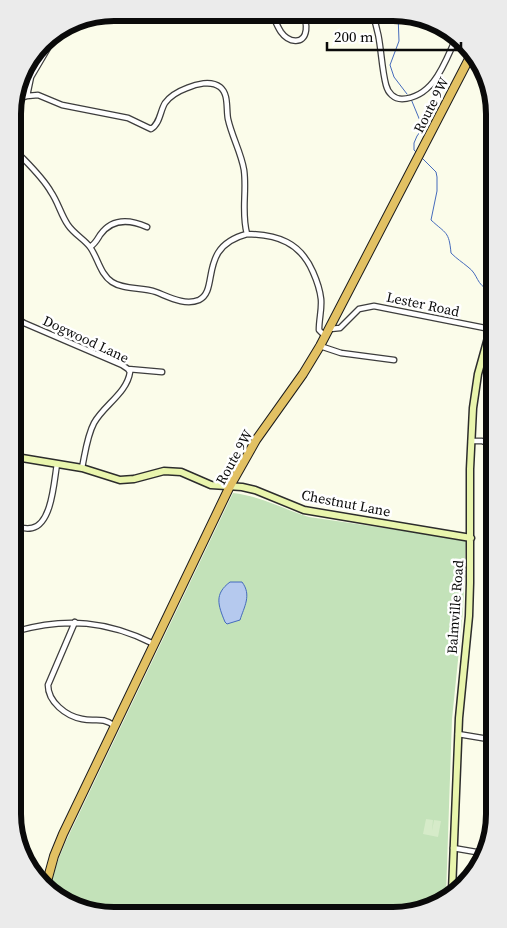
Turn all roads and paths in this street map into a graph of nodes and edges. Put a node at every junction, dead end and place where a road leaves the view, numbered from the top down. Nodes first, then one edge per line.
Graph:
1 (275, 21) edge
2 (306, 21) edge
3 (374, 21) edge
4 (454, 44) edge
5 (46, 51) edge
6 (468, 60) edge
7 (28, 96) junction
8 (23, 98) edge
9 (21, 157) edge
10 (147, 227) dead end
11 (247, 234) junction
12 (90, 247) junction
13 (21, 322) edge
14 (486, 327) edge
15 (330, 329) junction
16 (325, 336) junction
17 (486, 345) edge
18 (320, 346) junction
19 (394, 360) dead end
20 (128, 369) junction
21 (162, 372) dead end
22 (471, 441) junction
23 (486, 443) edge
24 (21, 458) edge
25 (57, 464) junction
26 (82, 468) junction
27 (230, 486) junction
28 (21, 527) edge
29 (471, 538) junction
30 (74, 622) junction
31 (21, 630) edge
32 (156, 645) junction
33 (116, 726) junction
34 (458, 734) junction
35 (486, 739) edge
36 (453, 848) junction
37 (477, 852) edge
38 (48, 880) edge
39 (452, 885) edge

1 - 2 street
3 - 4 street
5 - 7 street
6 - 15 highway, Route 9W
7 - 8 street
7 - 11 street
9 - 12 street
10 - 12 street
11 - 12 street
11 - 16 street
13 - 20 street, Dogwood Lane
14 - 15 street, Lester Road
15 - 16 highway, Route 9W
16 - 18 highway, Route 9W
17 - 22 street, Balmville Road
18 - 19 street
18 - 27 highway, Route 9W
20 - 21 street
20 - 26 street, Dogwood Lane
22 - 23 street
22 - 29 street, Balmville Road
24 - 25 street, Chestnut Lane
25 - 26 street, Chestnut Lane
25 - 28 street
26 - 27 street, Chestnut Lane
27 - 29 street, Chestnut Lane
27 - 32 highway, Route 9W
29 - 34 street, Balmville Road
30 - 31 street
30 - 32 street
30 - 33 street
32 - 33 highway, Route 9W
33 - 38 highway, Route 9W
34 - 35 street
34 - 36 street, Balmville Road
36 - 37 street
36 - 39 street, Balmville Road

